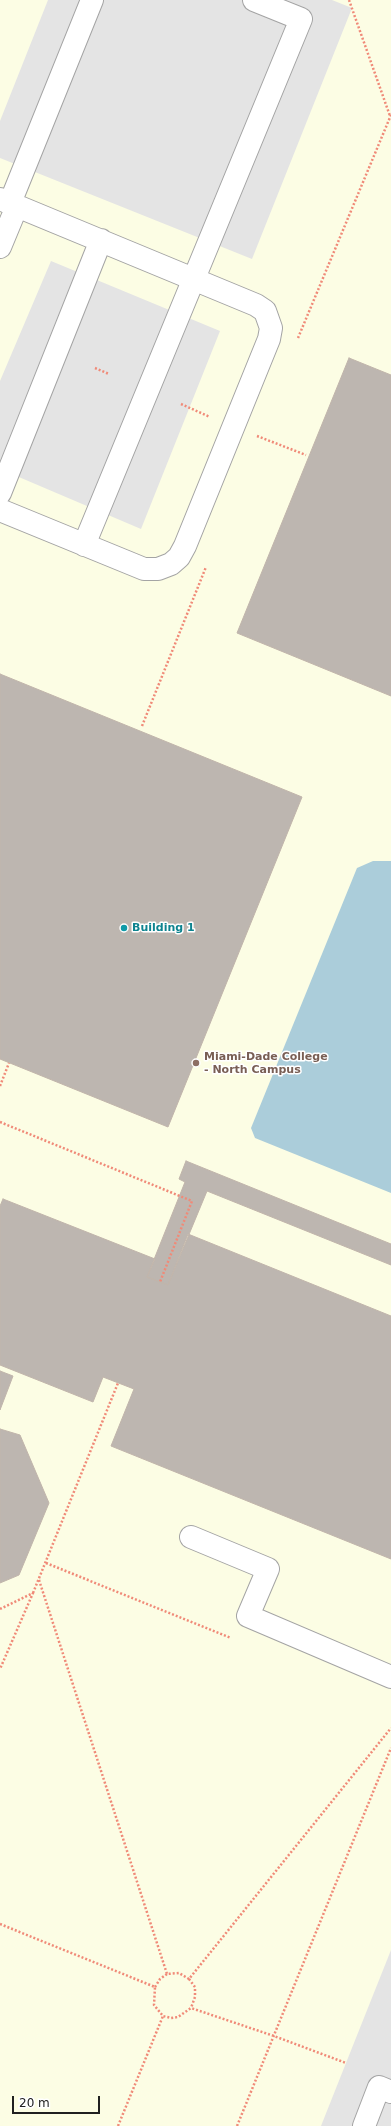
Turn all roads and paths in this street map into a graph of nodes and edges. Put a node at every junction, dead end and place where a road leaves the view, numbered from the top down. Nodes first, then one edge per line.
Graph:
1 (92, 0) edge
2 (254, 0) edge
3 (349, 0) edge
4 (390, 117) edge
5 (9, 203) edge
6 (101, 240) junction
7 (0, 247) edge
8 (194, 279) junction
9 (95, 368) dead end
10 (109, 374) dead end
11 (181, 404) dead end
12 (214, 418) dead end
13 (254, 435) dead end
14 (306, 455) dead end
15 (0, 493) edge
16 (0, 510) edge
17 (84, 545) junction
18 (9, 1063) dead end
19 (0, 1086) edge
20 (0, 1122) edge
21 (160, 1282) dead end
22 (118, 1383) dead end
23 (191, 1537) dead end
24 (46, 1563) junction
25 (39, 1580) junction
26 (33, 1593) junction
27 (0, 1609) edge
28 (237, 1641) dead end
29 (0, 1669) edge
30 (391, 1677) edge
31 (391, 1728) edge
32 (391, 1748) edge
33 (0, 1924) edge
34 (167, 1974) junction
35 (189, 1979) junction
36 (155, 1987) junction
37 (191, 2008) junction
38 (164, 2016) junction
39 (274, 2036) junction
40 (346, 2063) dead end
41 (391, 2092) edge
42 (118, 2126) edge
43 (237, 2126) edge
44 (364, 2126) edge

1 - 5 lane
2 - 8 lane
3 - 4 path
5 - 6 lane
5 - 7 lane
6 - 8 lane
6 - 15 lane
8 - 17 lane
8 - 17 lane
9 - 10 path
11 - 12 path
13 - 14 path
16 - 17 lane
18 - 19 path
20 - 21 path
22 - 24 path
23 - 30 lane
24 - 25 path
24 - 28 path
25 - 26 path
25 - 34 path
26 - 27 path
26 - 29 path
31 - 35 path
32 - 39 path
33 - 36 path
34 - 35 path
34 - 36 path
35 - 37 path
36 - 38 path
37 - 38 path
37 - 39 path
38 - 42 path
39 - 40 path
39 - 43 path
41 - 44 lane

